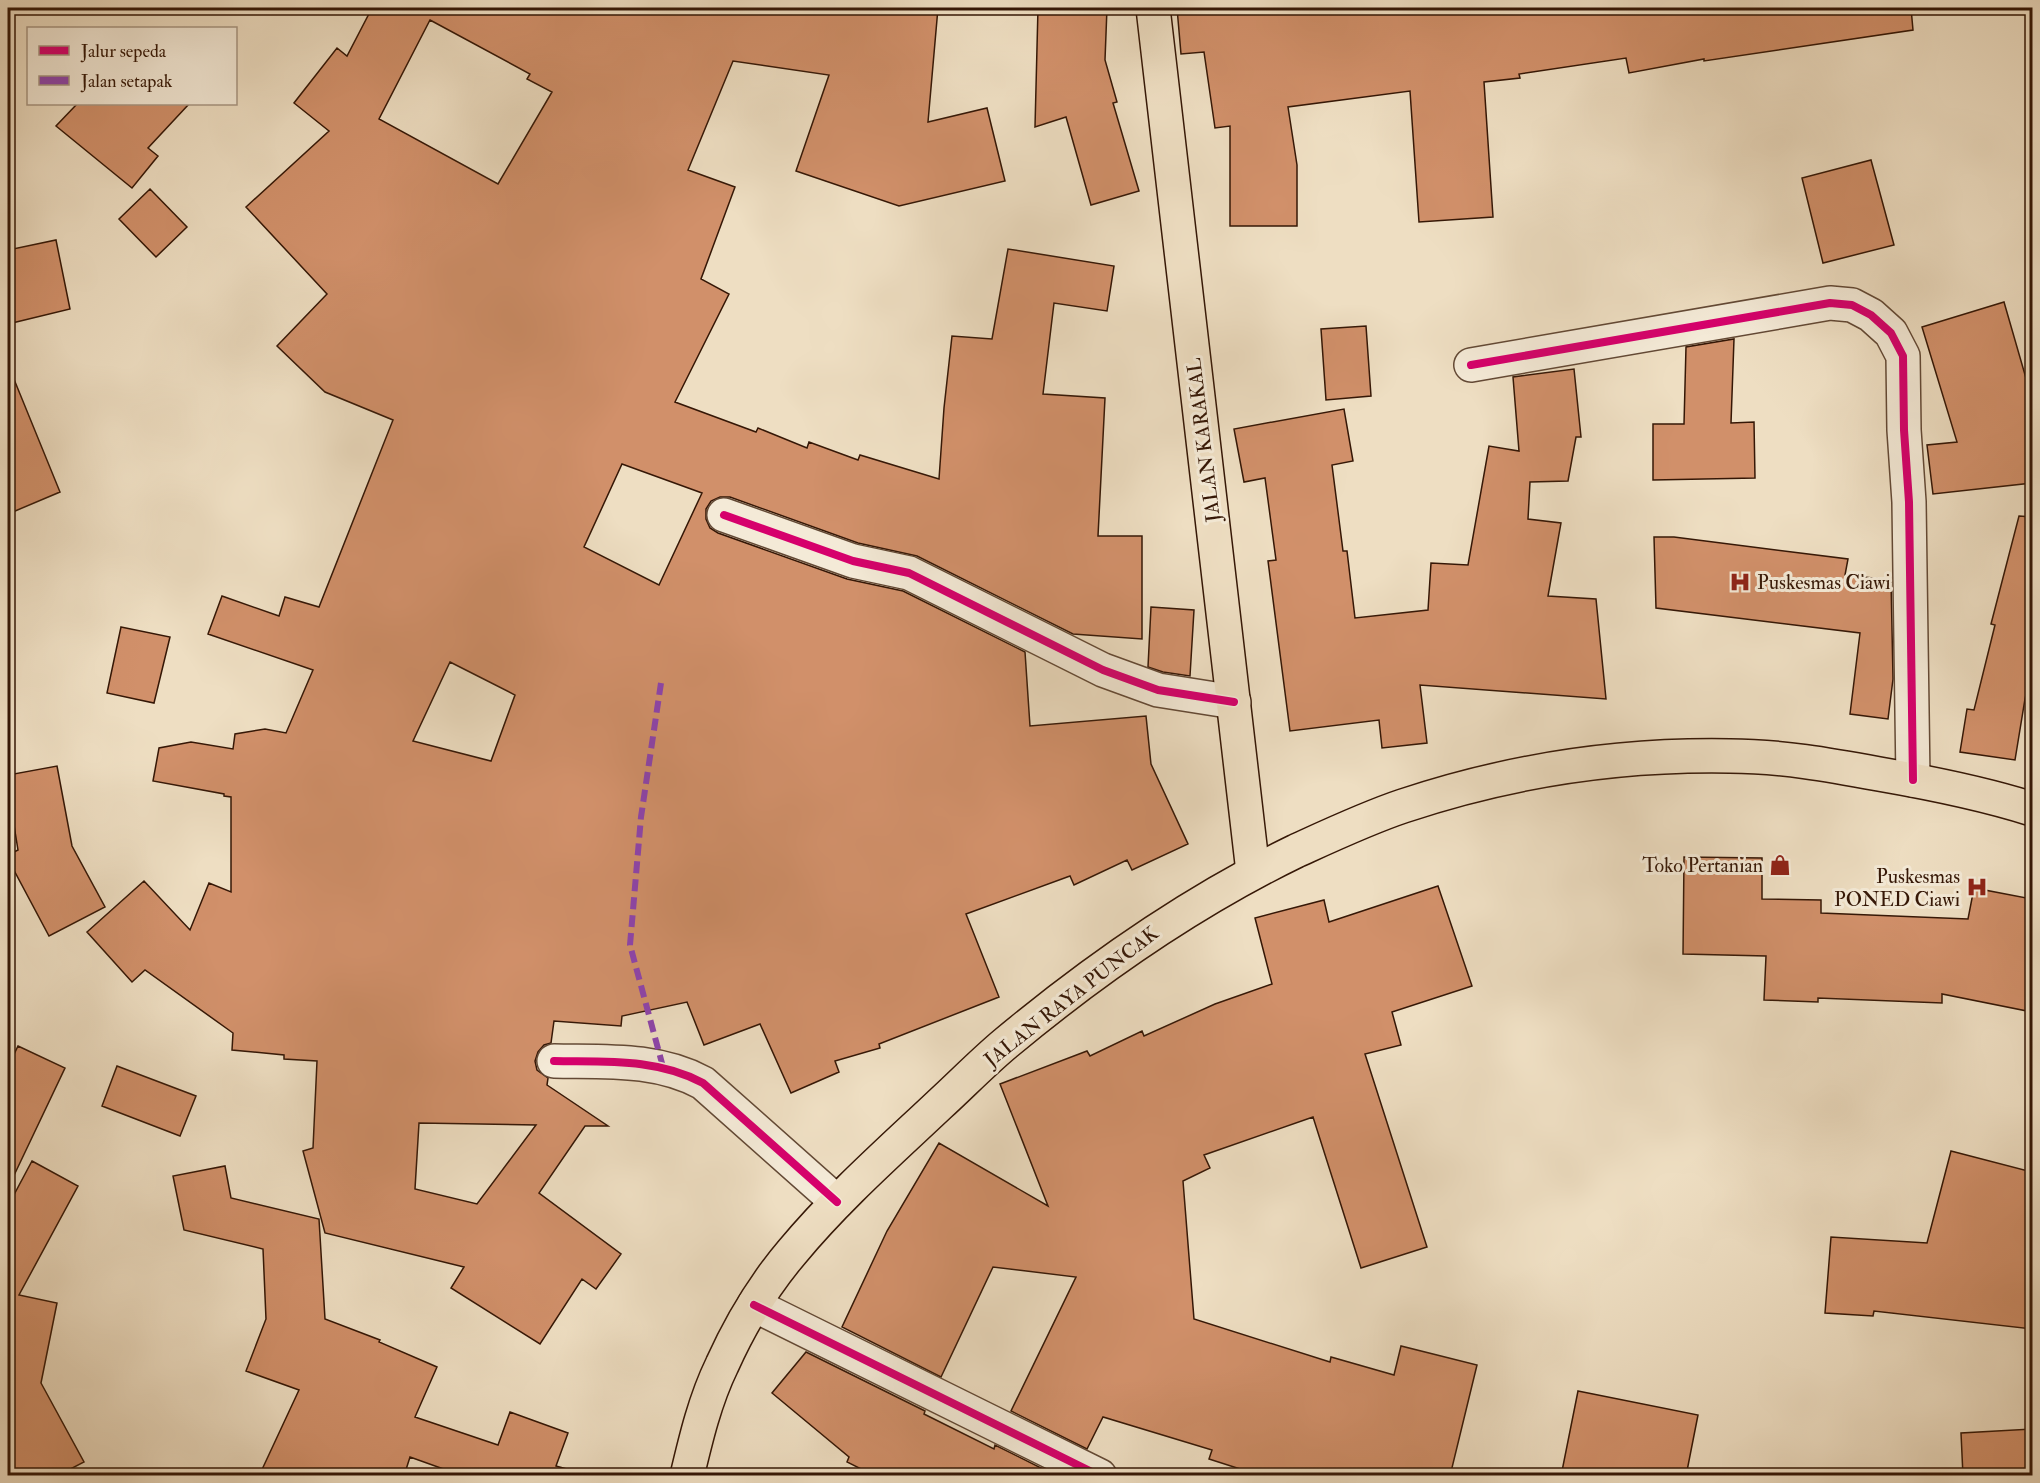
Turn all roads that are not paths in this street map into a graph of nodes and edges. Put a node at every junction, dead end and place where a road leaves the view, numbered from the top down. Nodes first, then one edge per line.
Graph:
1 (1153, 8) edge
2 (1471, 365) dead end
3 (724, 514) dead end
4 (1234, 702) junction
5 (1913, 780) junction
6 (2032, 809) edge
7 (1253, 872) junction
8 (554, 1060) dead end
9 (837, 1202) junction
10 (754, 1305) junction
11 (687, 1476) edge
12 (1100, 1476) edge

1 - 4 main road, JALAN KARAKAL
2 - 5 street
3 - 4 street
4 - 7 main road, JALAN KARAKAL
5 - 6 main road, JALAN RAYA PUNCAK
5 - 7 main road, JALAN RAYA PUNCAK
7 - 9 main road, JALAN RAYA PUNCAK
8 - 9 street
9 - 10 main road, JALAN RAYA PUNCAK
10 - 11 main road, JALAN RAYA PUNCAK
10 - 12 street

